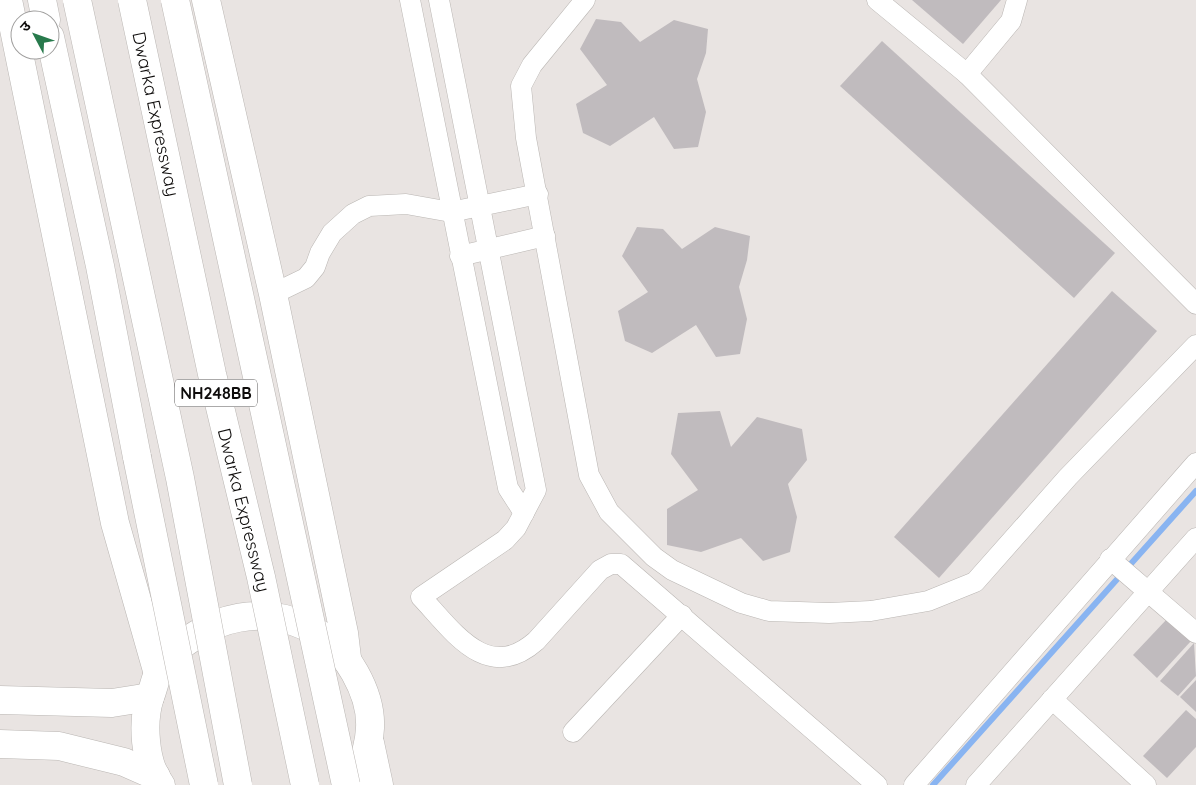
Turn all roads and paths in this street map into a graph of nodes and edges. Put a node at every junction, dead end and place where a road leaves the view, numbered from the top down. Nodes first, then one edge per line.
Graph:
1 (8, 0) edge
2 (77, 0) edge
3 (132, 0) edge
4 (175, 0) edge
5 (206, 0) edge
6 (410, 0) edge
7 (439, 0) edge
8 (585, 0) edge
9 (877, 0) edge
10 (1017, 0) edge
11 (55, 60) edge
12 (967, 74) junction
13 (538, 194) junction
14 (481, 206) junction
15 (451, 212) junction
16 (545, 236) junction
17 (489, 248) junction
18 (460, 256) junction
19 (273, 294) junction
20 (1196, 304) edge
21 (1196, 345) edge
22 (1196, 463) edge
23 (524, 513) junction
24 (1196, 538) edge
25 (1120, 566) junction
26 (1149, 590) junction
27 (682, 615) junction
28 (1196, 633) edge
29 (347, 658) junction
30 (154, 686) junction
31 (1052, 698) junction
32 (0, 700) edge
33 (574, 732) dead end
34 (368, 736) junction
35 (0, 744) edge
36 (159, 781) edge
37 (204, 785) edge
38 (238, 785) edge
39 (305, 785) edge
40 (346, 785) edge
41 (352, 785) edge
42 (379, 785) edge
43 (877, 785) edge
44 (914, 785) edge
45 (976, 785) edge
46 (1146, 785) edge

1 - 30 main road
2 - 38 main road, NH248BB, bridge
3 - 39 main road, Dwarka Expressway / NH248BB, bridge
4 - 40 main road, bridge
5 - 19 main road
6 - 15 street
7 - 14 street
8 - 13 street
9 - 12 street
10 - 12 street
11 - 37 main road, bridge
12 - 20 street
13 - 14 street
13 - 16 street
14 - 15 street
14 - 17 street
15 - 18 street
15 - 19 street
16 - 17 street
16 - 21 street
17 - 18 street
17 - 23 street
18 - 23 street
19 - 29 main road
22 - 25 street
23 - 27 street
24 - 26 street
25 - 26 street
25 - 44 street
26 - 28 street
26 - 31 street
27 - 33 street
27 - 43 street
29 - 30 main road
29 - 34 main road
30 - 32 main road
30 - 36 main road
31 - 45 street
31 - 46 street
34 - 41 main road
34 - 42 main road
35 - 36 main road

